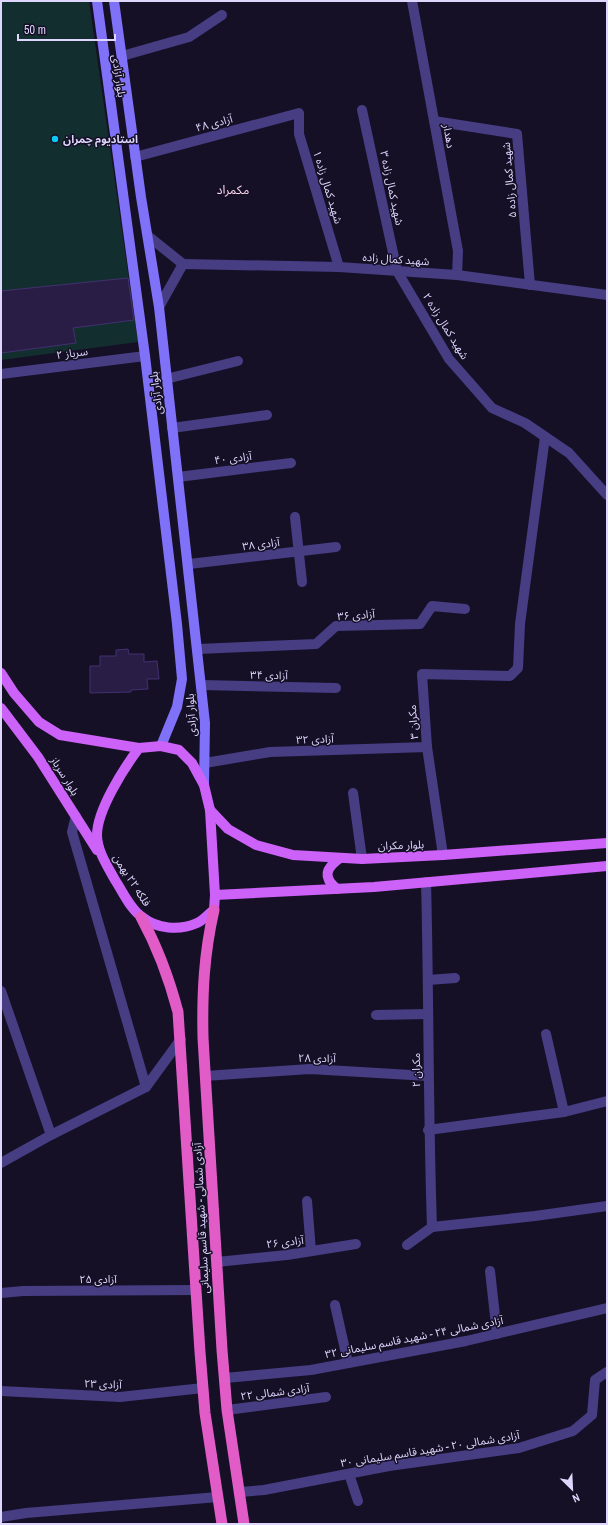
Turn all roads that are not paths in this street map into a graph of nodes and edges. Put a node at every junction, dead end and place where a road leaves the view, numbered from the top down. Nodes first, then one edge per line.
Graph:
1 (97, 1) edge
2 (114, 1) edge
3 (412, 1) edge
4 (222, 15) dead end
5 (122, 56) junction
6 (362, 110) dead end
7 (300, 113) joint
8 (434, 121) junction
9 (135, 157) junction
10 (148, 236) junction
11 (183, 264) junction
12 (339, 267) junction
13 (397, 271) junction
14 (457, 275) junction
15 (530, 285) junction
16 (607, 295) edge
17 (159, 307) junction
18 (145, 356) junction
19 (238, 360) dead end
20 (1, 374) edge
21 (166, 379) junction
22 (267, 415) dead end
23 (172, 428) junction
24 (545, 437) junction
25 (291, 463) dead end
26 (178, 477) junction
27 (607, 495) edge
28 (295, 517) dead end
29 (336, 547) dead end
30 (298, 552) junction
31 (188, 564) junction
32 (302, 582) dead end
33 (465, 609) dead end
34 (198, 649) junction
35 (1, 673) edge
36 (202, 685) junction
37 (336, 688) dead end
38 (1, 708) edge
39 (160, 746) junction
40 (427, 747) junction
41 (139, 748) junction
42 (205, 763) junction
43 (204, 785) junction
44 (353, 793) dead end
45 (210, 810) junction
46 (76, 816) junction
47 (607, 843) edge
48 (443, 855) junction
49 (340, 858) junction
50 (362, 859) junction
51 (104, 861) junction
52 (607, 866) edge
53 (426, 882) junction
54 (338, 888) junction
55 (215, 895) junction
56 (214, 910) junction
57 (141, 917) junction
58 (455, 978) dead end
59 (428, 980) junction
60 (1, 991) edge
61 (428, 1014) junction
62 (376, 1015) dead end
63 (546, 1034) dead end
64 (180, 1039) junction
65 (205, 1076) junction
66 (428, 1076) junction
67 (146, 1087) junction
68 (607, 1101) edge
69 (564, 1112) junction
70 (428, 1130) junction
71 (51, 1135) junction
72 (1, 1163) edge
73 (307, 1201) dead end
74 (607, 1206) edge
75 (432, 1227) junction
76 (356, 1244) dead end
77 (407, 1245) dead end
78 (311, 1251) junction
79 (217, 1262) junction
80 (490, 1271) dead end
81 (196, 1290) junction
82 (1, 1293) edge
83 (335, 1305) dead end
84 (607, 1308) edge
85 (496, 1334) junction
86 (348, 1363) junction
87 (607, 1372) edge
88 (225, 1378) junction
89 (203, 1388) junction
90 (1, 1391) edge
91 (326, 1397) dead end
92 (227, 1410) junction
93 (349, 1474) junction
94 (240, 1492) junction
95 (218, 1497) junction
96 (358, 1501) dead end
97 (1, 1518) edge
98 (222, 1524) edge
99 (244, 1524) edge

1 - 18 main road, بلوار آزادی
2 - 5 main road, بلوار آزادی
3 - 8 street, دهدار
4 - 5 street
5 - 9 main road, بلوار آزادی
6 - 13 street, شهید کمال زاده ۳
7 - 9 street, آزادی ۴۸
7 - 12 street, شهید کمال زاده ۱
8 - 14 street, دهدار
8 - 15 street, شهید کمال زاده ۵
9 - 10 main road, بلوار آزادی
10 - 11 street
10 - 17 main road, بلوار آزادی
11 - 12 street, شهید کمال زاده
11 - 17 street
12 - 13 street, شهید کمال زاده
13 - 14 street, شهید کمال زاده
13 - 24 street, شهید کمال زاده ۲
14 - 15 street, شهید کمال زاده
15 - 16 street, شهید کمال زاده
17 - 21 main road, بلوار آزادی
18 - 20 street, سرباز ۲
18 - 39 main road, بلوار آزادی
19 - 21 street
21 - 23 main road, بلوار آزادی
22 - 23 street
23 - 26 main road, بلوار آزادی
24 - 27 street, شهید کمال زاده ۲
24 - 40 street, مکران ۳
25 - 26 street, آزادی ۴۰
26 - 31 main road, بلوار آزادی
28 - 30 street
29 - 30 street, آزادی ۳۸
30 - 31 street, آزادی ۳۸
30 - 32 street
31 - 34 main road, بلوار آزادی
33 - 34 street, آزادی ۳۶
34 - 36 main road, بلوار آزادی
35 - 41 main road
36 - 37 street, آزادی ۳۴
36 - 42 main road, بلوار آزادی
38 - 46 main road, بلوار سرباز
39 - 41 main road
39 - 43 main road
40 - 42 street, آزادی ۳۲
40 - 48 street, مکران ۳
41 - 51 main road, فلکه ۲۲ بهمن
42 - 43 main road, بلوار آزادی
43 - 45 main road
44 - 50 street
45 - 49 main road, بلوار مکران
45 - 55 main road
46 - 51 main road, بلوار سرباز
46 - 67 street
47 - 48 main road, بلوار مکران
48 - 50 main road, بلوار مکران
49 - 50 main road, بلوار مکران
49 - 54 main road
51 - 57 main road, فلکه ۲۲ بهمن
52 - 53 main road
53 - 54 main road
53 - 59 street, مکران ۲
54 - 55 main road
55 - 56 main road
56 - 57 main road, فلکه ۲۲ بهمن
56 - 65 highway, آزادی شمالی - شهید قاسم سلیمانی
57 - 64 highway, آزادی شمالی - شهید قاسم سلیمانی
58 - 59 street
59 - 61 street, مکران ۲
60 - 71 street
61 - 62 street
61 - 66 street, مکران ۲
63 - 69 street
64 - 67 street
64 - 81 highway, آزادی شمالی - شهید قاسم سلیمانی
65 - 66 street, آزادی ۲۸
65 - 79 highway, آزادی شمالی - شهید قاسم سلیمانی
66 - 70 street, مکران ۲
67 - 71 street
68 - 69 street
69 - 70 street
70 - 75 street, مکران ۲
71 - 72 street
73 - 78 street
74 - 75 street
75 - 77 street
76 - 78 street, آزادی ۲۶
78 - 79 street, آزادی ۲۶
79 - 88 highway, آزادی شمالی - شهید قاسم سلیمانی
80 - 85 street
81 - 82 street, آزادی ۲۵
81 - 89 highway, آزادی شمالی - شهید قاسم سلیمانی
83 - 86 street
84 - 85 street, آزادی شمالی ۲۴ - شهید قاسم سلیمانی ۳۲
85 - 86 street, آزادی شمالی ۲۴ - شهید قاسم سلیمانی ۳۲
86 - 88 street, آزادی شمالی ۲۴ - شهید قاسم سلیمانی ۳۲
87 - 93 street, آزادی شمالی ۲۰ - شهید قاسم سلیمانی ۳۰
88 - 92 highway, آزادی شمالی - شهید قاسم سلیمانی
89 - 90 street, آزادی ۲۳
89 - 95 highway, آزادی شمالی - شهید قاسم سلیمانی
91 - 92 street, آزادی شمالی ۲۲
92 - 94 highway, آزادی شمالی - شهید قاسم سلیمانی
93 - 94 street, آزادی شمالی ۲۰ - شهید قاسم سلیمانی ۳۰
93 - 96 street
94 - 99 highway, آزادی شمالی - شهید قاسم سلیمانی
95 - 97 street
95 - 98 highway, آزادی شمالی - شهید قاسم سلیمانی

